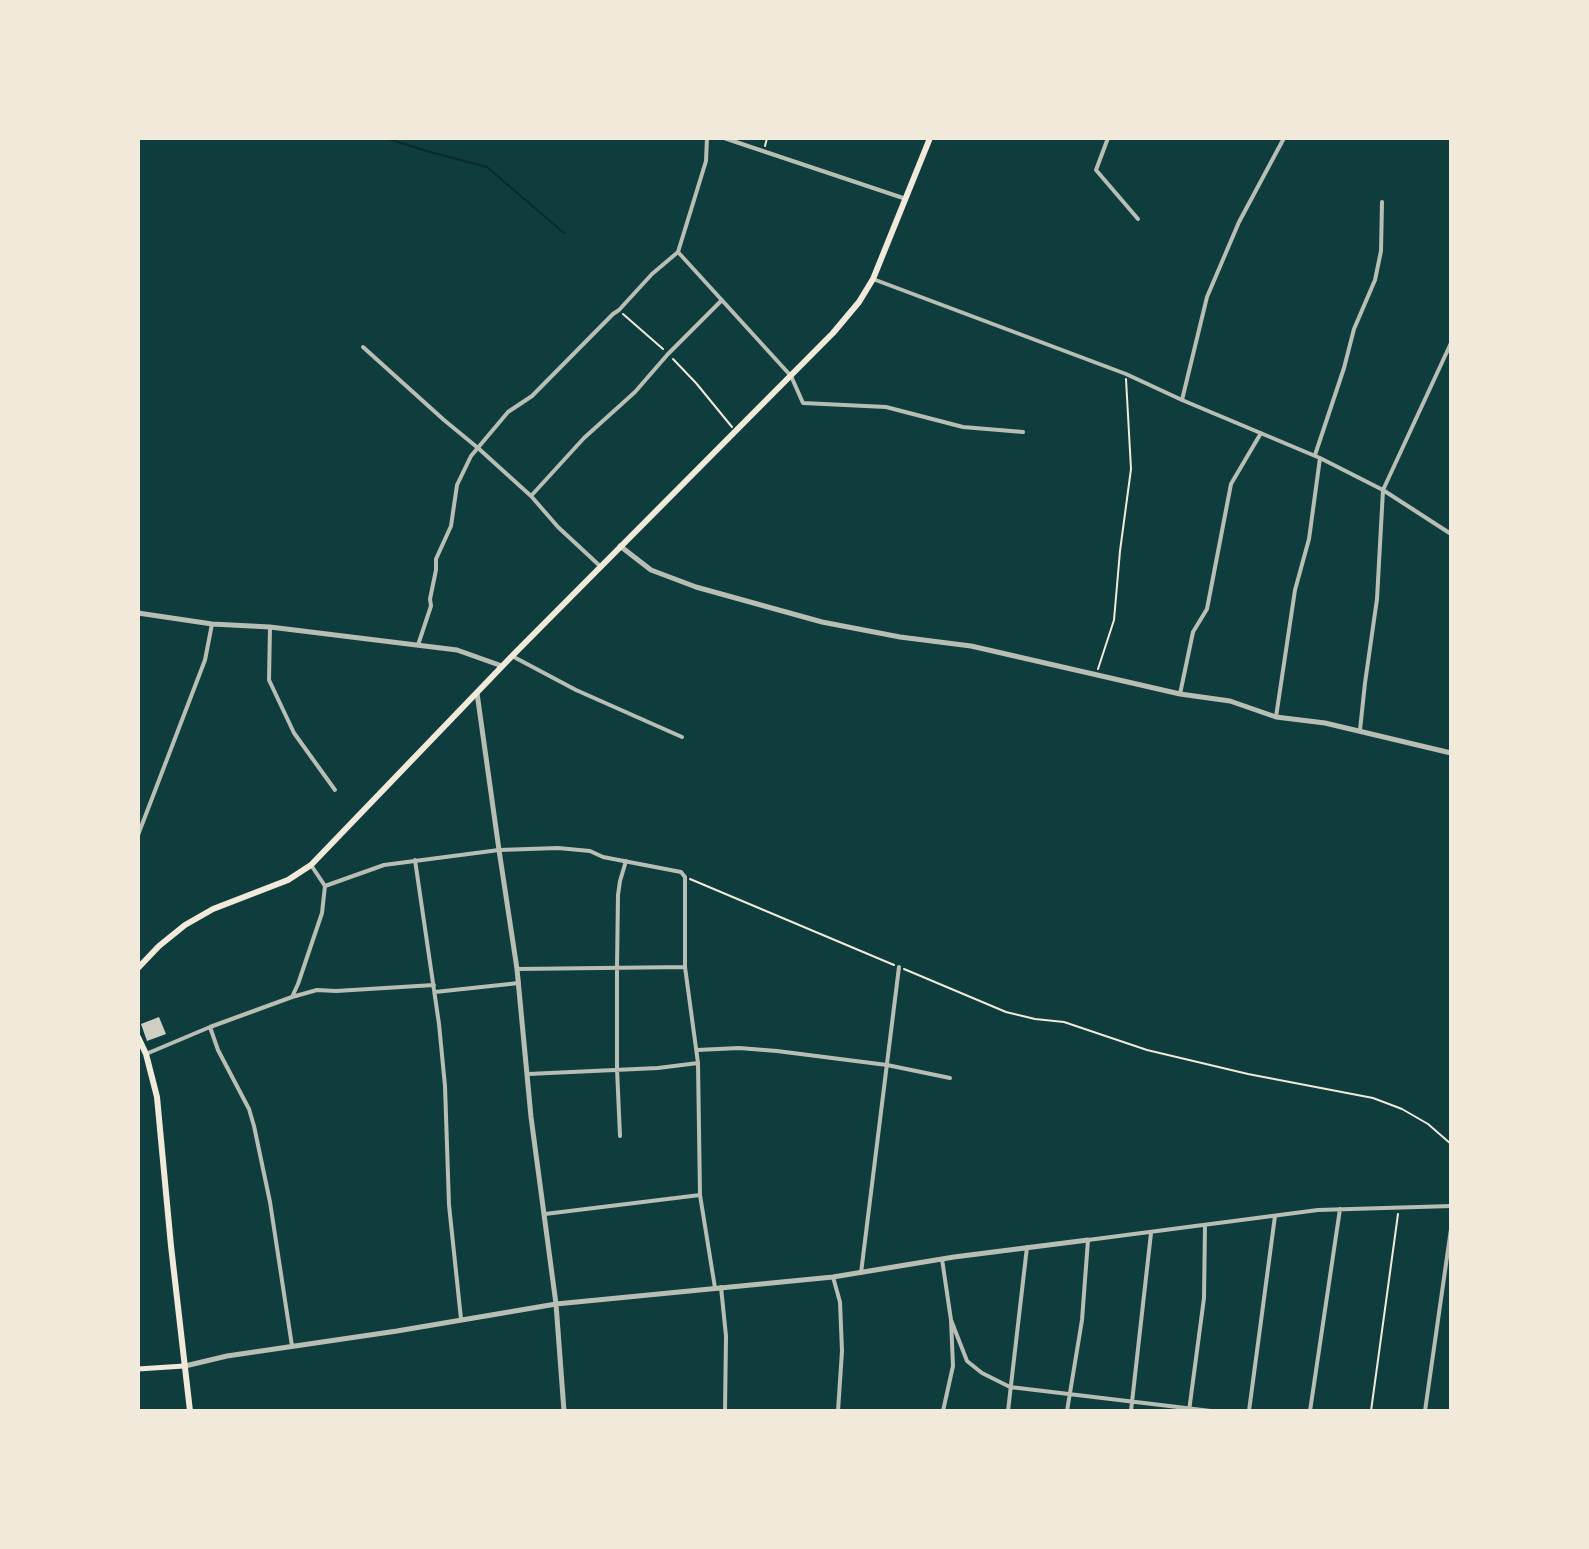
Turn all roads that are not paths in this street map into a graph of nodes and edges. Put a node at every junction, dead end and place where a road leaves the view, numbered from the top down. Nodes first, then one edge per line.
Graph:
1 (707, 138) edge
2 (724, 138) edge
3 (930, 138) edge
4 (1108, 138) edge
5 (1284, 138) edge
6 (906, 199) junction
7 (1382, 202) dead end
8 (1138, 219) dead end
9 (678, 252) junction
10 (873, 279) junction
11 (722, 300) junction
12 (1451, 343) edge
13 (363, 347) dead end
14 (791, 376) junction
15 (1182, 400) junction
16 (1023, 432) dead end
17 (1261, 433) junction
18 (478, 448) junction
19 (1318, 457) junction
20 (1383, 490) junction
21 (531, 496) junction
22 (1451, 534) edge
23 (620, 546) junction
24 (600, 566) junction
25 (138, 613) edge
26 (212, 624) junction
27 (270, 627) junction
28 (418, 645) junction
29 (512, 656) junction
30 (502, 666) junction
31 (477, 693) junction
32 (1180, 694) junction
33 (1276, 717) junction
34 (1360, 730) junction
35 (682, 737) dead end
36 (1451, 753) edge
37 (335, 790) dead end
38 (138, 835) edge
39 (499, 850) junction
40 (415, 860) junction
41 (626, 861) junction
42 (311, 865) junction
43 (325, 886) junction
44 (138, 966) edge
45 (617, 967) junction
46 (685, 967) junction
47 (899, 967) road end
48 (517, 969) junction
49 (519, 983) junction
50 (434, 988) junction
51 (292, 997) junction
52 (210, 1027) junction
53 (138, 1037) edge
54 (697, 1050) junction
55 (146, 1054) junction
56 (698, 1063) junction
57 (887, 1065) junction
58 (617, 1069) junction
59 (528, 1074) junction
60 (950, 1078) dead end
61 (620, 1136) dead end
62 (700, 1195) junction
63 (1451, 1206) edge
64 (1340, 1209) junction
65 (545, 1214) junction
66 (1275, 1216) junction
67 (1205, 1225) junction
68 (1451, 1229) edge
69 (1151, 1233) junction
70 (1088, 1240) junction
71 (1027, 1247) junction
72 (942, 1259) junction
73 (861, 1273) junction
74 (833, 1277) junction
75 (718, 1288) junction
76 (556, 1304) junction
77 (461, 1319) junction
78 (951, 1320) junction
79 (292, 1346) junction
80 (184, 1366) junction
81 (138, 1369) edge
82 (1010, 1387) junction
83 (1069, 1394) junction
84 (1132, 1401) junction
85 (1189, 1410) edge
86 (190, 1411) edge
87 (564, 1411) edge
88 (725, 1411) edge
89 (838, 1411) edge
90 (943, 1411) edge
91 (1008, 1411) edge
92 (1067, 1411) edge
93 (1131, 1411) edge
94 (1211, 1411) edge
95 (1249, 1411) edge
96 (1310, 1411) edge
97 (1425, 1411) edge

1 - 9 street
2 - 6 street
3 - 6 main road
4 - 8 street
5 - 15 street
6 - 10 main road
7 - 19 street
9 - 11 street
9 - 18 street
10 - 14 main road
10 - 15 street
11 - 14 street
11 - 21 street
12 - 20 street
13 - 18 street
14 - 16 street
14 - 23 main road
15 - 17 street
17 - 19 street
17 - 32 street
18 - 21 street
18 - 28 street
19 - 20 street
19 - 33 street
20 - 22 street
20 - 34 street
21 - 24 street
23 - 24 main road
23 - 32 street
24 - 29 main road
25 - 26 street
26 - 27 street
26 - 38 street
27 - 28 street
27 - 37 street
28 - 30 street
29 - 30 main road
29 - 35 street
30 - 31 main road
31 - 39 street
31 - 42 main road
32 - 33 street
33 - 34 street
34 - 36 street
39 - 40 street
39 - 41 street
39 - 48 street
40 - 43 street
40 - 50 street
41 - 45 street
41 - 46 street
42 - 43 street
42 - 44 main road
43 - 51 street
45 - 46 street
45 - 48 street
45 - 58 street
46 - 54 street
47 - 57 street
48 - 49 street
49 - 50 street
49 - 59 street
50 - 51 street
50 - 77 street
51 - 52 street
52 - 55 street
52 - 79 street
53 - 55 main road
54 - 56 street
54 - 57 street
55 - 80 main road
56 - 58 street
56 - 62 street
57 - 60 street
57 - 73 street
58 - 59 street
58 - 61 street
59 - 65 street
62 - 65 street
62 - 75 street
63 - 64 street
64 - 66 street
64 - 96 street
65 - 76 street
66 - 67 street
66 - 95 street
67 - 69 street
67 - 85 street
68 - 97 street
69 - 70 street
69 - 84 street
70 - 71 street
70 - 83 street
71 - 72 street
71 - 82 street
72 - 73 street
72 - 78 street
73 - 74 street
74 - 75 street
74 - 89 street
75 - 76 street
75 - 88 street
76 - 77 street
76 - 87 street
77 - 79 street
78 - 82 street
78 - 90 street
79 - 80 street
80 - 81 main road
80 - 86 main road
82 - 83 street
82 - 91 street
83 - 84 street
83 - 92 street
84 - 85 street
84 - 93 street
85 - 94 street

